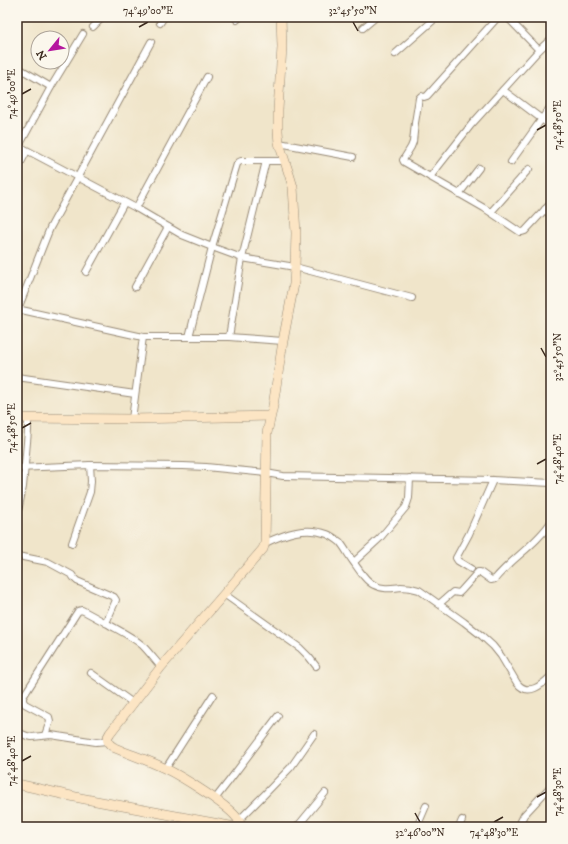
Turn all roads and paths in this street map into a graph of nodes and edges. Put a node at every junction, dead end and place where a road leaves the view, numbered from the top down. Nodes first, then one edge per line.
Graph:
1 (103, 17) edge
2 (164, 17) edge
3 (281, 17) edge
4 (376, 17) edge
5 (437, 17) edge
6 (498, 17) edge
7 (507, 17) edge
8 (160, 23) dead end
9 (93, 26) dead end
10 (363, 28) dead end
11 (83, 34) dead end
12 (551, 39) edge
13 (151, 42) dead end
14 (539, 50) junction
15 (395, 54) dead end
16 (17, 67) edge
17 (206, 77) dead end
18 (51, 87) junction
19 (503, 90) junction
20 (551, 106) edge
21 (542, 119) junction
22 (551, 126) edge
23 (280, 143) junction
24 (18, 146) edge
25 (27, 151) junction
26 (353, 157) dead end
27 (266, 161) junction
28 (285, 161) junction
29 (511, 162) dead end
30 (479, 168) dead end
31 (529, 169) dead end
32 (17, 170) edge
33 (430, 177) junction
34 (78, 178) junction
35 (459, 194) junction
36 (124, 203) junction
37 (551, 203) edge
38 (136, 208) junction
39 (545, 209) junction
40 (491, 212) junction
41 (551, 216) edge
42 (168, 227) junction
43 (212, 247) junction
44 (242, 258) junction
45 (295, 266) junction
46 (86, 272) dead end
47 (135, 286) dead end
48 (412, 298) dead end
49 (17, 309) edge
50 (143, 337) junction
51 (189, 337) junction
52 (229, 338) junction
53 (283, 341) junction
54 (17, 377) edge
55 (135, 394) junction
56 (270, 416) junction
57 (17, 418) edge
58 (28, 418) junction
59 (132, 419) junction
60 (90, 465) junction
61 (17, 468) edge
62 (25, 468) junction
63 (266, 473) junction
64 (410, 478) junction
65 (493, 480) junction
66 (551, 483) edge
67 (19, 495) edge
68 (17, 516) edge
69 (551, 522) edge
70 (72, 543) dead end
71 (265, 543) junction
72 (23, 557) dead end
73 (354, 562) junction
74 (471, 569) dead end
75 (224, 594) junction
76 (17, 596) edge
77 (17, 601) edge
78 (440, 604) junction
79 (106, 623) junction
80 (316, 666) dead end
81 (161, 667) junction
82 (91, 673) dead end
83 (551, 676) edge
84 (213, 695) dead end
85 (133, 704) junction
86 (278, 716) dead end
87 (17, 732) edge
88 (314, 734) dead end
89 (45, 735) junction
90 (107, 741) junction
91 (166, 768) junction
92 (17, 784) edge
93 (551, 786) edge
94 (325, 793) dead end
95 (214, 799) junction
96 (426, 806) dead end
97 (462, 820) dead end
98 (238, 825) edge
99 (297, 827) edge
100 (417, 827) edge
101 (459, 827) edge
102 (520, 827) edge

1 - 9 street
2 - 8 street
3 - 23 street
4 - 10 street
5 - 15 street
6 - 33 street
7 - 14 street
11 - 18 street
12 - 14 street
13 - 34 street
14 - 19 street
16 - 18 street
17 - 38 street
18 - 24 street
19 - 21 street
19 - 33 street
20 - 21 street
21 - 22 street
21 - 29 street
23 - 26 street
23 - 28 street
24 - 25 street
25 - 32 street
25 - 34 street
27 - 28 street
27 - 43 street
27 - 44 street
28 - 45 street
30 - 35 street
31 - 40 street
33 - 35 street
34 - 36 street
34 - 49 street
35 - 40 street
36 - 38 street
36 - 46 street
37 - 39 street
38 - 42 street
39 - 40 street
39 - 41 street
42 - 43 street
42 - 47 street
43 - 44 street
43 - 51 street
44 - 45 street
44 - 52 street
45 - 48 street
45 - 53 street
49 - 50 street
50 - 51 street
50 - 55 street
51 - 52 street
52 - 53 street
53 - 56 street
54 - 55 street
55 - 59 street
56 - 59 street
56 - 63 street
57 - 58 street
58 - 59 street
58 - 62 street
60 - 62 street
60 - 63 street
60 - 70 street
61 - 62 street
62 - 67 street
63 - 64 street
63 - 71 street
64 - 65 street
64 - 73 street
65 - 66 street
65 - 74 street
67 - 68 street
69 - 78 street
71 - 73 street
71 - 75 street
72 - 79 street
73 - 78 street
75 - 80 street
75 - 81 street
76 - 77 street
78 - 83 street
79 - 81 street
79 - 89 street
81 - 85 street
82 - 85 street
84 - 91 street
85 - 90 street
86 - 95 street
87 - 89 street
88 - 98 street
89 - 90 street
90 - 91 street
91 - 95 street
92 - 98 street
93 - 102 street
94 - 99 street
95 - 98 street
96 - 100 street
97 - 101 street

